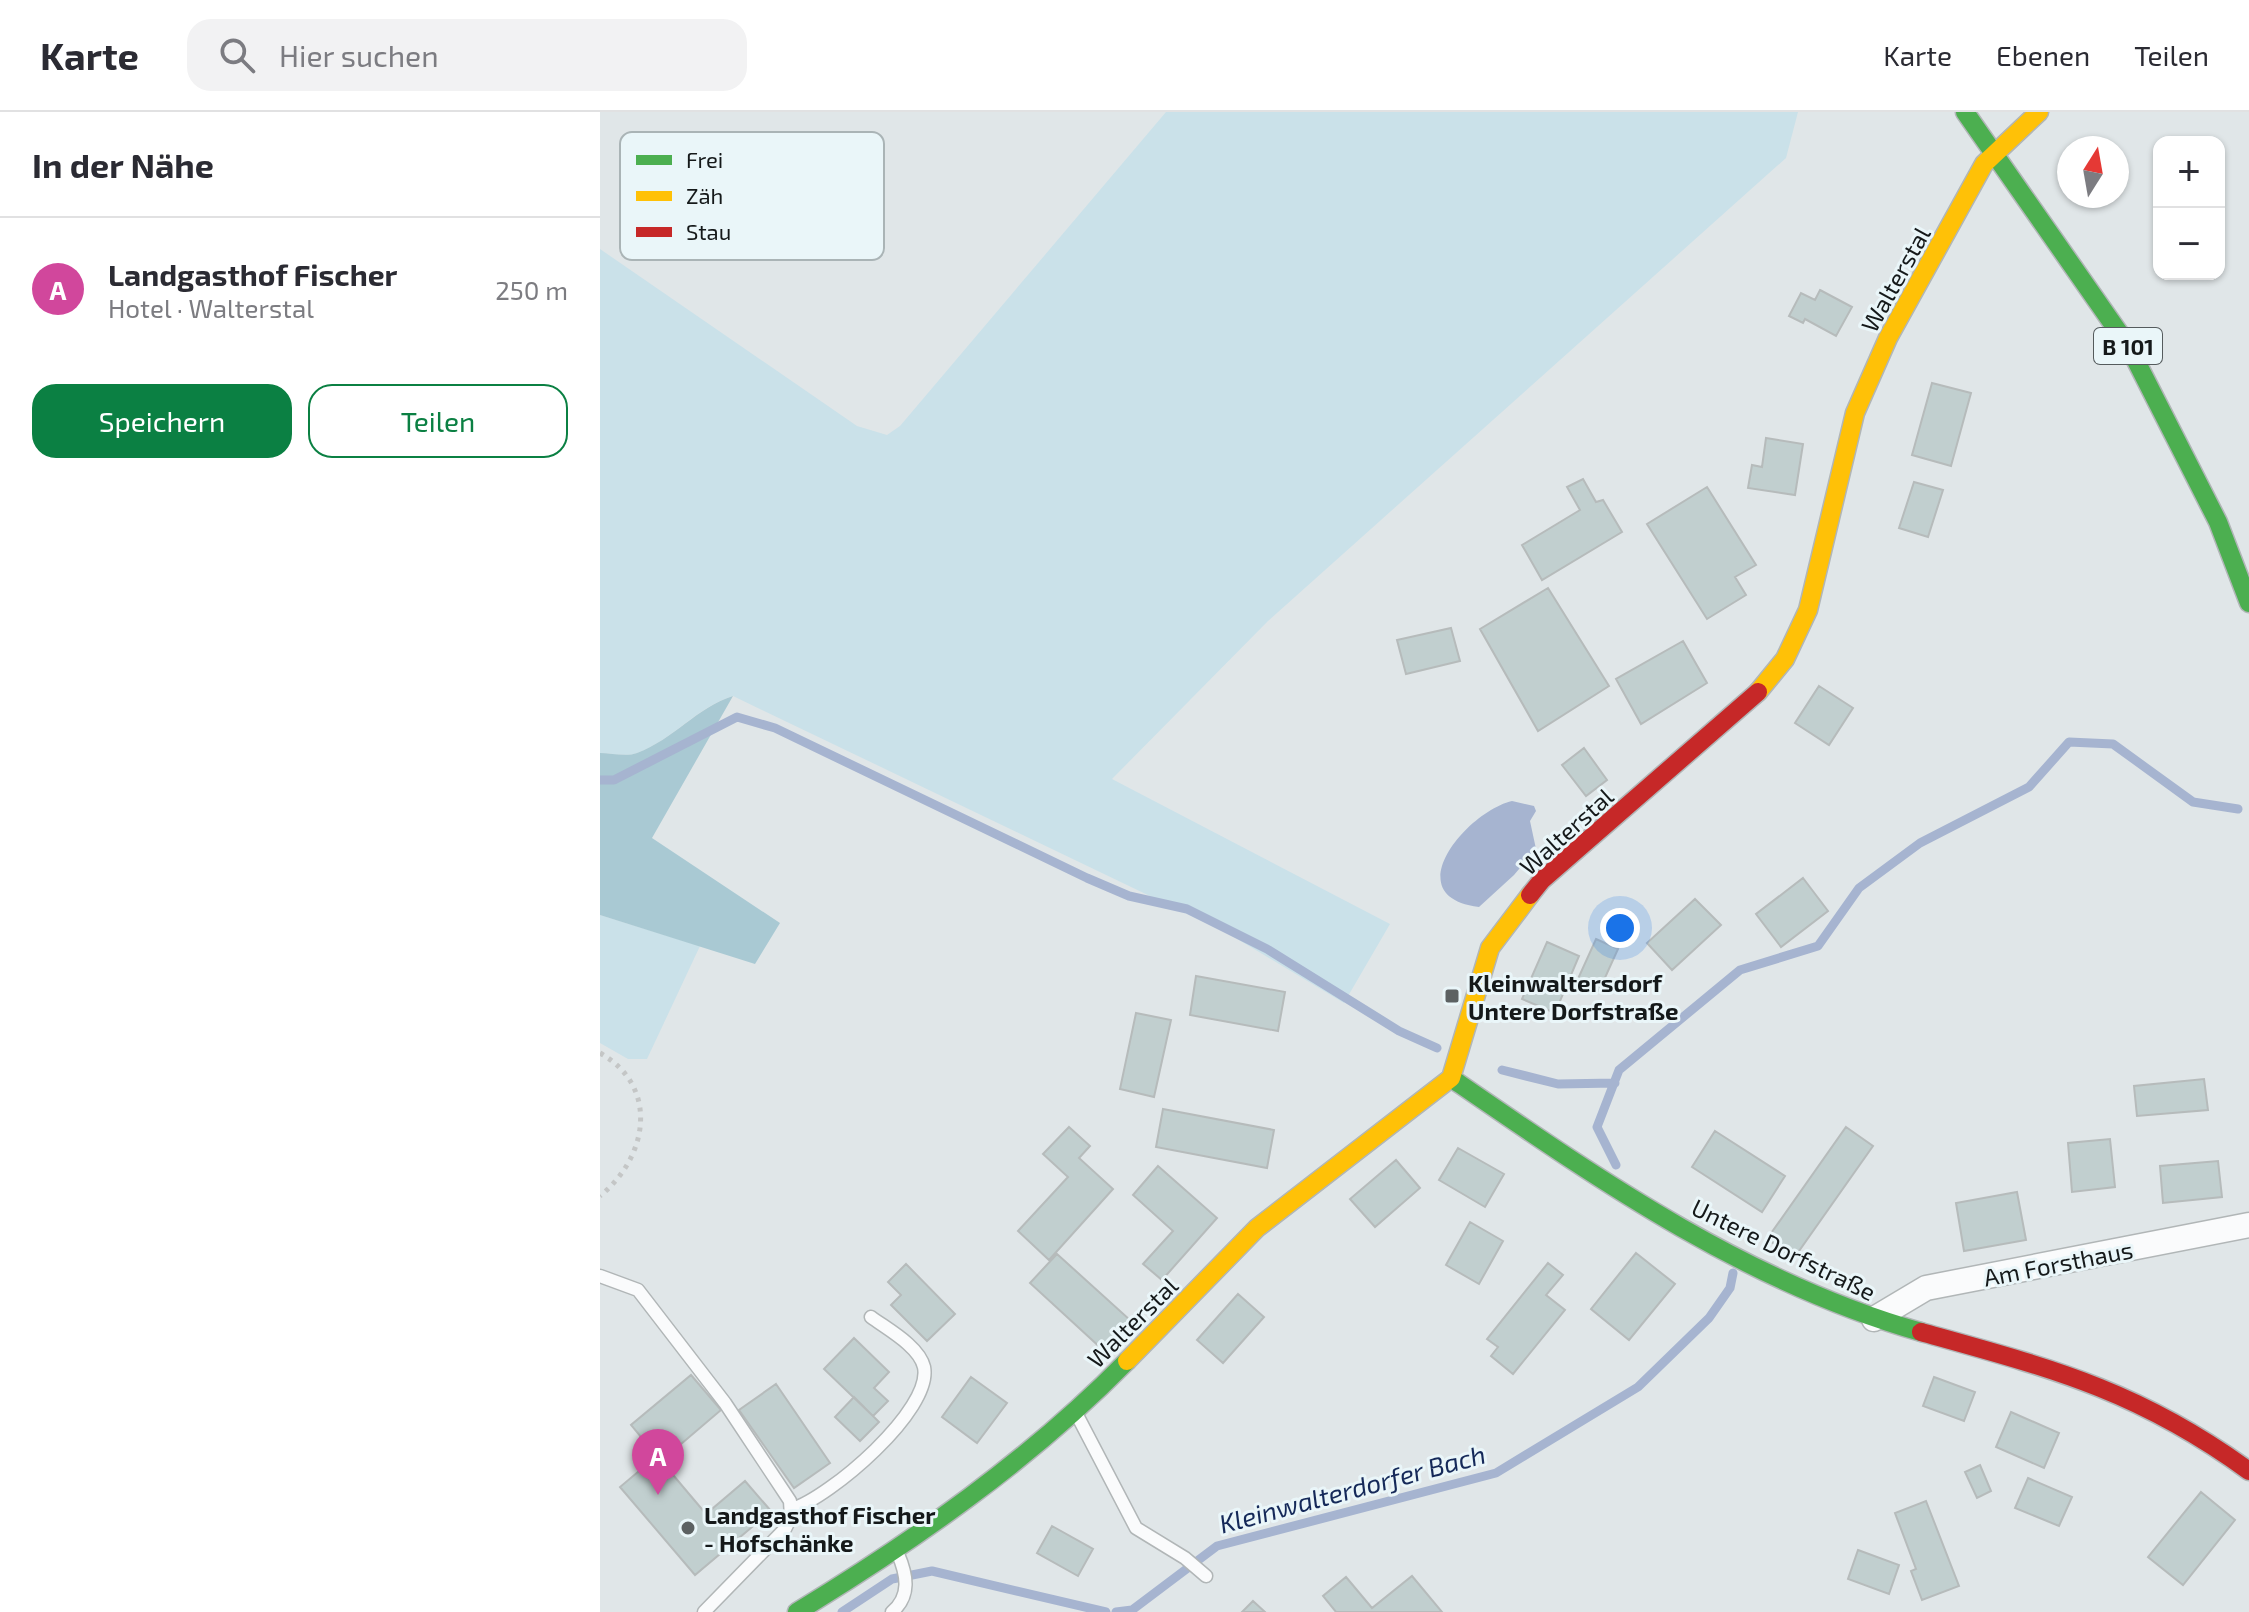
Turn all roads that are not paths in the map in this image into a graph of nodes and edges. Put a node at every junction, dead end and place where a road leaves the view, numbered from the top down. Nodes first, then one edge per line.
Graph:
1 (1965, 112) edge
2 (2039, 112) edge
3 (1994, 152) junction
4 (2249, 603) edge
5 (1451, 1078) junction
6 (2249, 1225) edge
7 (600, 1276) edge
8 (871, 1317) dead end
9 (1874, 1319) junction
10 (1076, 1413) junction
11 (2249, 1471) edge
12 (792, 1509) junction
13 (897, 1551) junction
14 (1206, 1576) dead end
15 (704, 1612) edge
16 (797, 1612) edge
17 (892, 1612) edge

1 - 3 street, B 101
2 - 3 street, Walterstal
3 - 4 street, B 101
3 - 5 street, Walterstal
5 - 9 street, Untere Dorfstraße
5 - 10 street, Walterstal
6 - 9 street, Am Forsthaus
7 - 12 lane
8 - 12 lane
9 - 11 street, Untere Dorfstraße
10 - 13 street, Walterstal
10 - 14 lane
12 - 15 lane
13 - 16 street, Walterstal
13 - 17 lane

